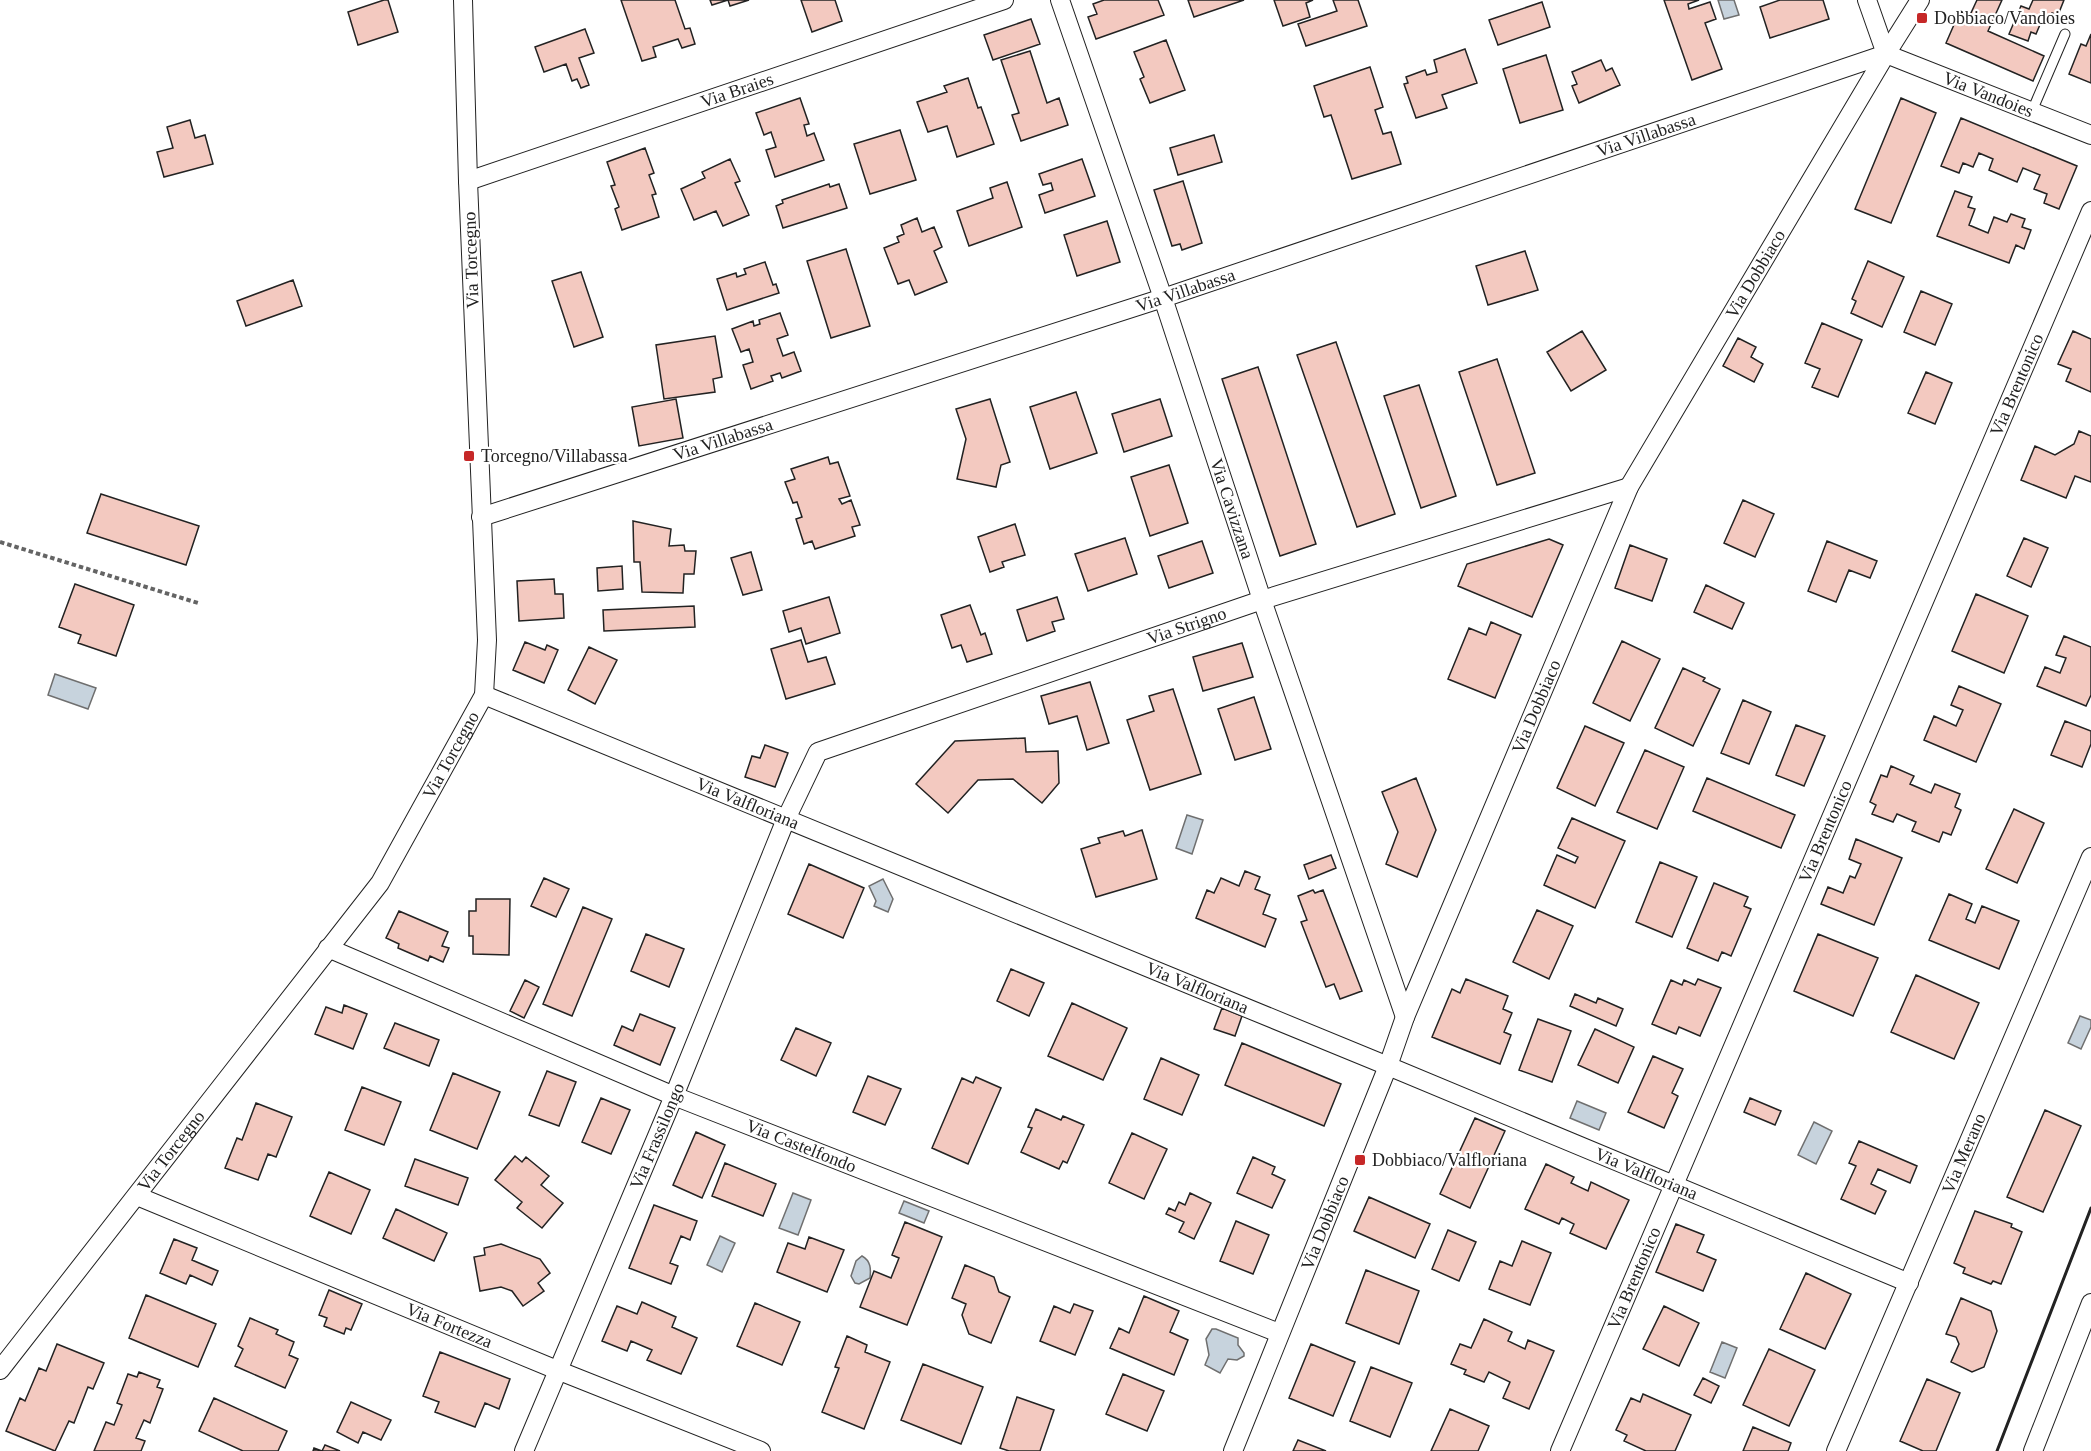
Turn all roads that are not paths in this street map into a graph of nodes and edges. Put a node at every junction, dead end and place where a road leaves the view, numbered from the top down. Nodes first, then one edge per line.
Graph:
1 (463, 0) edge
2 (1004, 0) edge
3 (1060, 0) edge
4 (1868, 0) edge
5 (1920, 0) edge
6 (2065, 34) dead end
7 (1886, 54) junction
8 (2032, 111) junction
9 (2091, 135) edge
10 (468, 182) junction
11 (2091, 212) edge
12 (1163, 298) junction
13 (1629, 487) junction
14 (481, 517) junction
15 (1262, 600) junction
16 (484, 695) junction
17 (786, 819) junction
18 (2091, 857) edge
19 (328, 948) junction
20 (1405, 1017) junction
21 (1388, 1066) junction
22 (674, 1096) junction
23 (1675, 1185) junction
24 (137, 1196) junction
25 (1910, 1283) junction
26 (2091, 1303) edge
27 (1279, 1333) junction
28 (0, 1370) edge
29 (557, 1370) junction
30 (524, 1451) edge
31 (761, 1451) edge
32 (1233, 1451) edge
33 (1560, 1451) edge
34 (1836, 1451) edge
35 (2033, 1451) edge

1 - 10 street, Via Torcegno
2 - 10 street, Via Braies
3 - 12 street, Via Cavizzana
4 - 7 street
5 - 7 street, Via Dobbiaco
6 - 8 lane
7 - 8 street, Via Vandoies
7 - 12 street, Via Villabassa
7 - 13 street, Via Dobbiaco
8 - 9 street, Via Vandoies
10 - 14 street, Via Torcegno
11 - 23 street, Via Brentonico
12 - 14 street, Via Villabassa
12 - 15 street, Via Cavizzana
13 - 15 street, Via Strigno
13 - 20 street, Via Dobbiaco
14 - 16 street, Via Torcegno
15 - 17 street, Via Strigno
15 - 20 street, Via Cavizzana
16 - 17 street, Via Valfloriana
16 - 19 street, Via Torcegno
17 - 21 street, Via Valfloriana
17 - 22 street, Via Frassilongo
18 - 25 street, Via Merano
19 - 22 street, Via Castelfondo
19 - 24 street, Via Torcegno
20 - 21 street, Via Dobbiaco
21 - 23 street, Via Valfloriana
21 - 27 street, Via Dobbiaco
22 - 27 street, Via Castelfondo
22 - 29 street, Via Frassilongo
23 - 25 street, Via Valfloriana
23 - 33 street, Via Brentonico
24 - 28 street, Via Torcegno
24 - 29 street, Via Fortezza
25 - 34 street, Via Merano
26 - 35 street
27 - 32 street, Via Dobbiaco
29 - 30 street, Via Frassilongo
29 - 31 street, Via Fortezza

